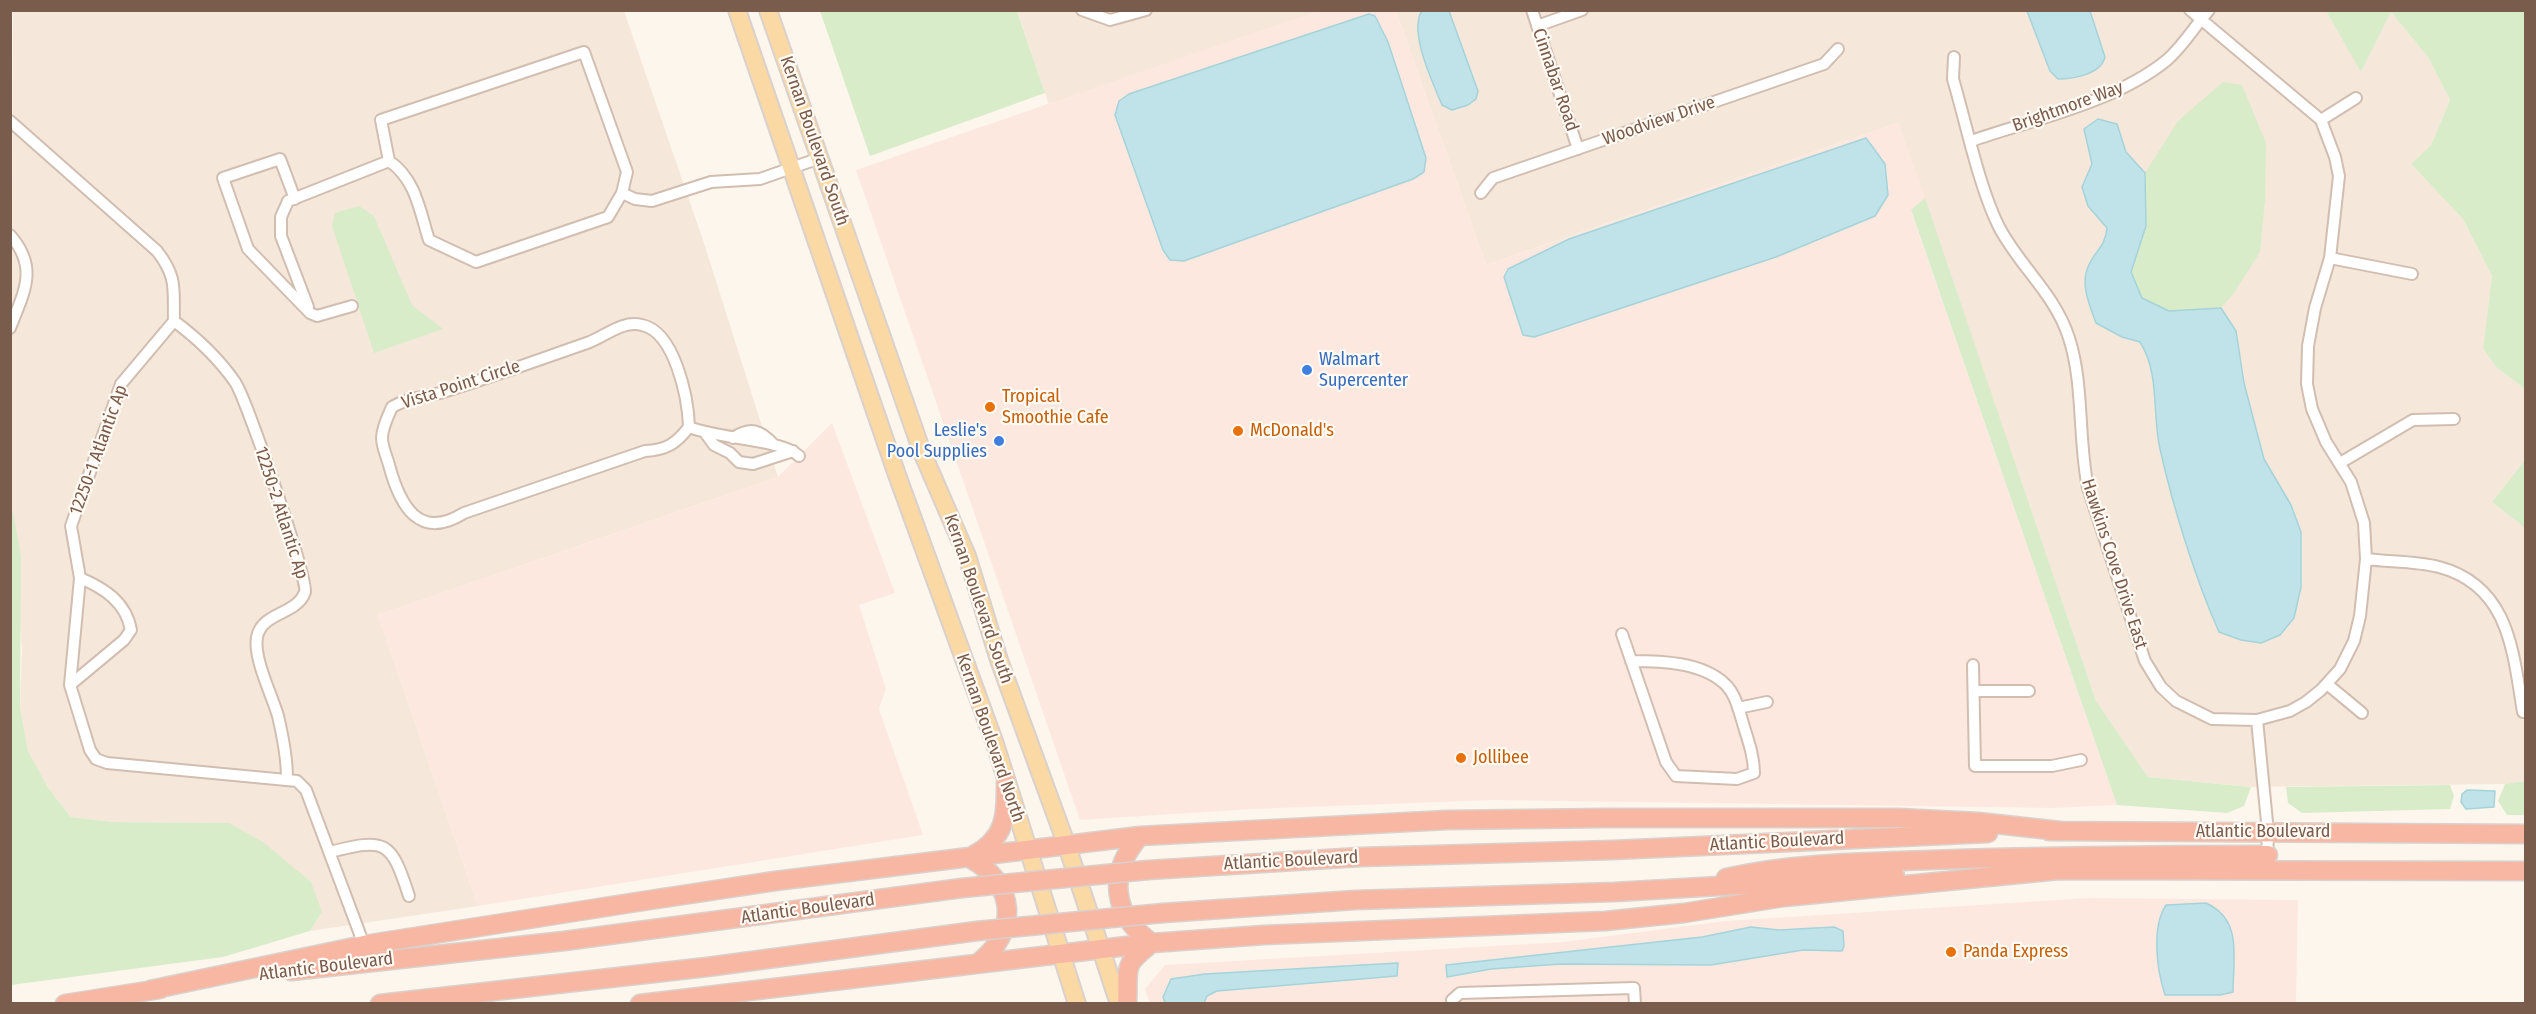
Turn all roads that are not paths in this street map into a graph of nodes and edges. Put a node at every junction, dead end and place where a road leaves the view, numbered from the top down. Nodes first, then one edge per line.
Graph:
1 (737, 10) edge
2 (768, 10) edge
3 (1082, 10) edge
4 (1146, 10) edge
5 (1532, 10) edge
6 (1582, 10) edge
7 (2190, 10) edge
8 (2205, 15) edge
9 (1537, 26) junction
10 (1838, 49) dead end
11 (1953, 57) dead end
12 (2356, 98) dead end
13 (2321, 120) junction
14 (10, 121) edge
15 (1971, 141) junction
16 (1578, 149) junction
17 (820, 158) junction
18 (389, 161) junction
19 (792, 169) junction
20 (622, 193) junction
21 (1481, 193) dead end
22 (295, 199) junction
23 (10, 235) edge
24 (2330, 258) junction
25 (2412, 274) dead end
26 (351, 306) dead end
27 (310, 313) junction
28 (174, 321) junction
29 (10, 328) edge
30 (2454, 419) dead end
31 (689, 426) junction
32 (706, 434) junction
33 (2340, 463) junction
34 (897, 475) joint
35 (2366, 559) junction
36 (80, 578) junction
37 (1622, 634) dead end
38 (1631, 661) junction
39 (1973, 665) dead end
40 (2327, 684) junction
41 (70, 685) junction
42 (1974, 691) junction
43 (2029, 691) dead end
44 (1767, 702) dead end
45 (1738, 708) junction
46 (2523, 712) dead end
47 (2362, 713) dead end
48 (2257, 720) junction
49 (2080, 759) dead end
50 (287, 779) junction
51 (1006, 782) junction
52 (2060, 831) junction
53 (2268, 832) junction
54 (2526, 834) edge
55 (1140, 836) junction
56 (1067, 846) junction
57 (1027, 851) junction
58 (330, 852) junction
59 (970, 858) junction
60 (2267, 862) junction
61 (2058, 870) junction
62 (2526, 871) edge
63 (1677, 889) junction
64 (409, 896) dead end
65 (1152, 943) junction
66 (364, 945) junction
67 (1103, 949) junction
68 (1059, 954) junction
69 (977, 964) junction
70 (150, 990) junction
71 (1533, 992) junction
72 (65, 1004) edge
73 (380, 1004) edge
74 (640, 1004) edge
75 (1077, 1004) edge
76 (1119, 1004) edge
77 (1127, 1004) edge
78 (1453, 1004) edge
79 (1534, 1004) edge
80 (1635, 1004) edge

1 - 19 main road, Kernan Boulevard South
2 - 17 main road, Kernan Boulevard South
3 - 4 street
5 - 9 street, Cinnabar Road
6 - 9 street
7 - 8 street
8 - 13 street
8 - 15 street, Brightmore Way
9 - 16 street, Cinnabar Road
10 - 16 street, Woodview Drive
11 - 15 street, Hawkins Cove Drive East
12 - 13 street
13 - 24 street, Hawkins Cove Drive East
14 - 28 street
15 - 48 street, Hawkins Cove Drive East
16 - 21 street, Woodview Drive
17 - 19 street
17 - 56 main road, Kernan Boulevard South
18 - 20 street
18 - 20 street
18 - 22 street
19 - 20 street
19 - 34 main road, Kernan Boulevard South
22 - 27 street
22 - 27 street
23 - 29 street
24 - 25 street
24 - 33 street, Hawkins Cove Drive East
26 - 27 street
28 - 36 street, 12250-1 Atlantic Ap
28 - 50 street, 12250-2 Atlantic Ap
30 - 33 street
31 - 31 street, Vista Point Circle
31 - 32 street
32 - 32 street
33 - 35 street, Hawkins Cove Drive East
34 - 51 main road, Kernan Boulevard North
35 - 40 street, Hawkins Cove Drive East
35 - 46 street
36 - 41 street, 12250-1 Atlantic Ap
36 - 41 street
37 - 38 street
38 - 45 street
38 - 45 street
39 - 42 street
40 - 47 street
40 - 48 street, Hawkins Cove Drive East
41 - 50 street, 12250-1 Atlantic Ap
42 - 43 street
42 - 49 street
44 - 45 street
48 - 53 street
50 - 58 street
51 - 57 main road, Kernan Boulevard North
51 - 59 highway
52 - 53 highway, Atlantic Boulevard
52 - 55 highway
52 - 70 highway, Atlantic Boulevard, bridge
53 - 54 highway, Atlantic Boulevard
53 - 60 street
55 - 56 highway
55 - 65 highway
56 - 57 highway
56 - 67 main road, Kernan Boulevard South
57 - 59 highway
57 - 68 main road, Kernan Boulevard North
58 - 64 street
58 - 66 street
59 - 66 highway
59 - 69 highway
60 - 61 highway, Atlantic Boulevard
60 - 62 highway, Atlantic Boulevard
60 - 63 highway
61 - 63 highway, Atlantic Boulevard
61 - 65 highway
63 - 73 highway, Atlantic Boulevard, bridge
65 - 67 highway
65 - 77 highway
66 - 70 highway
67 - 68 highway
67 - 76 main road
68 - 69 highway
68 - 75 main road, Kernan Boulevard North
69 - 74 highway
70 - 72 highway, Atlantic Boulevard
71 - 78 street
71 - 79 street
71 - 80 street

